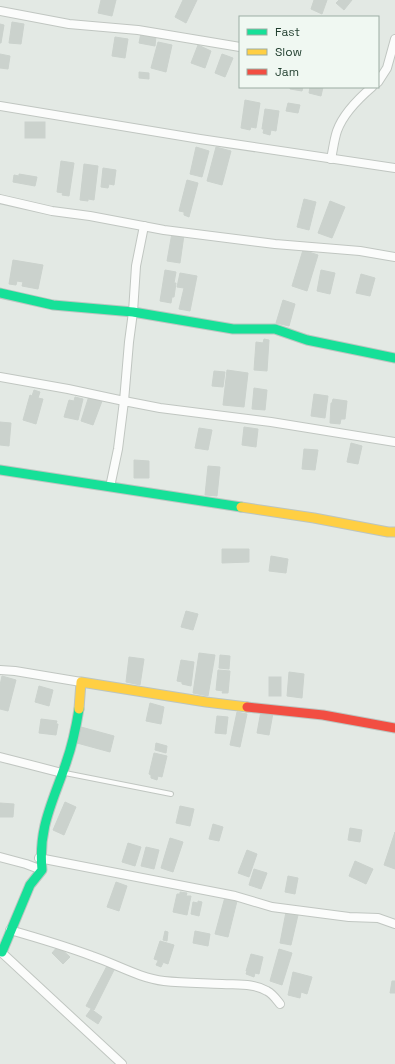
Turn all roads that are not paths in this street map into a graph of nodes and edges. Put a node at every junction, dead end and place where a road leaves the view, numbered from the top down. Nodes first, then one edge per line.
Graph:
1 (0, 11) edge
2 (395, 39) edge
3 (239, 47) edge
4 (379, 80) edge
5 (371, 88) edge
6 (0, 106) edge
7 (330, 159) junction
8 (395, 168) edge
9 (0, 199) edge
10 (144, 226) junction
11 (395, 257) edge
12 (0, 294) edge
13 (133, 312) junction
14 (395, 358) edge
15 (0, 377) edge
16 (124, 401) junction
17 (395, 442) edge
18 (0, 470) edge
19 (110, 487) junction
20 (395, 532) edge
21 (0, 670) edge
22 (81, 682) junction
23 (395, 728) edge
24 (0, 757) edge
25 (62, 773) junction
26 (171, 794) dead end
27 (0, 857) edge
28 (39, 858) junction
29 (42, 870) junction
30 (395, 924) edge
31 (10, 930) junction
32 (1, 952) edge
33 (280, 1004) dead end
34 (122, 1064) edge

1 - 3 street
2 - 4 street
5 - 7 street
6 - 7 street
7 - 8 street
9 - 10 street
10 - 11 street
10 - 13 street
12 - 13 street
13 - 14 street
13 - 16 street
15 - 16 street
16 - 17 street
16 - 19 street
18 - 19 street
19 - 20 street
21 - 22 street
22 - 23 street
22 - 25 street
24 - 25 street
25 - 26 lane
25 - 28 street
27 - 29 street
28 - 29 street
28 - 30 street
29 - 31 street
31 - 32 street
31 - 33 street
32 - 34 street

